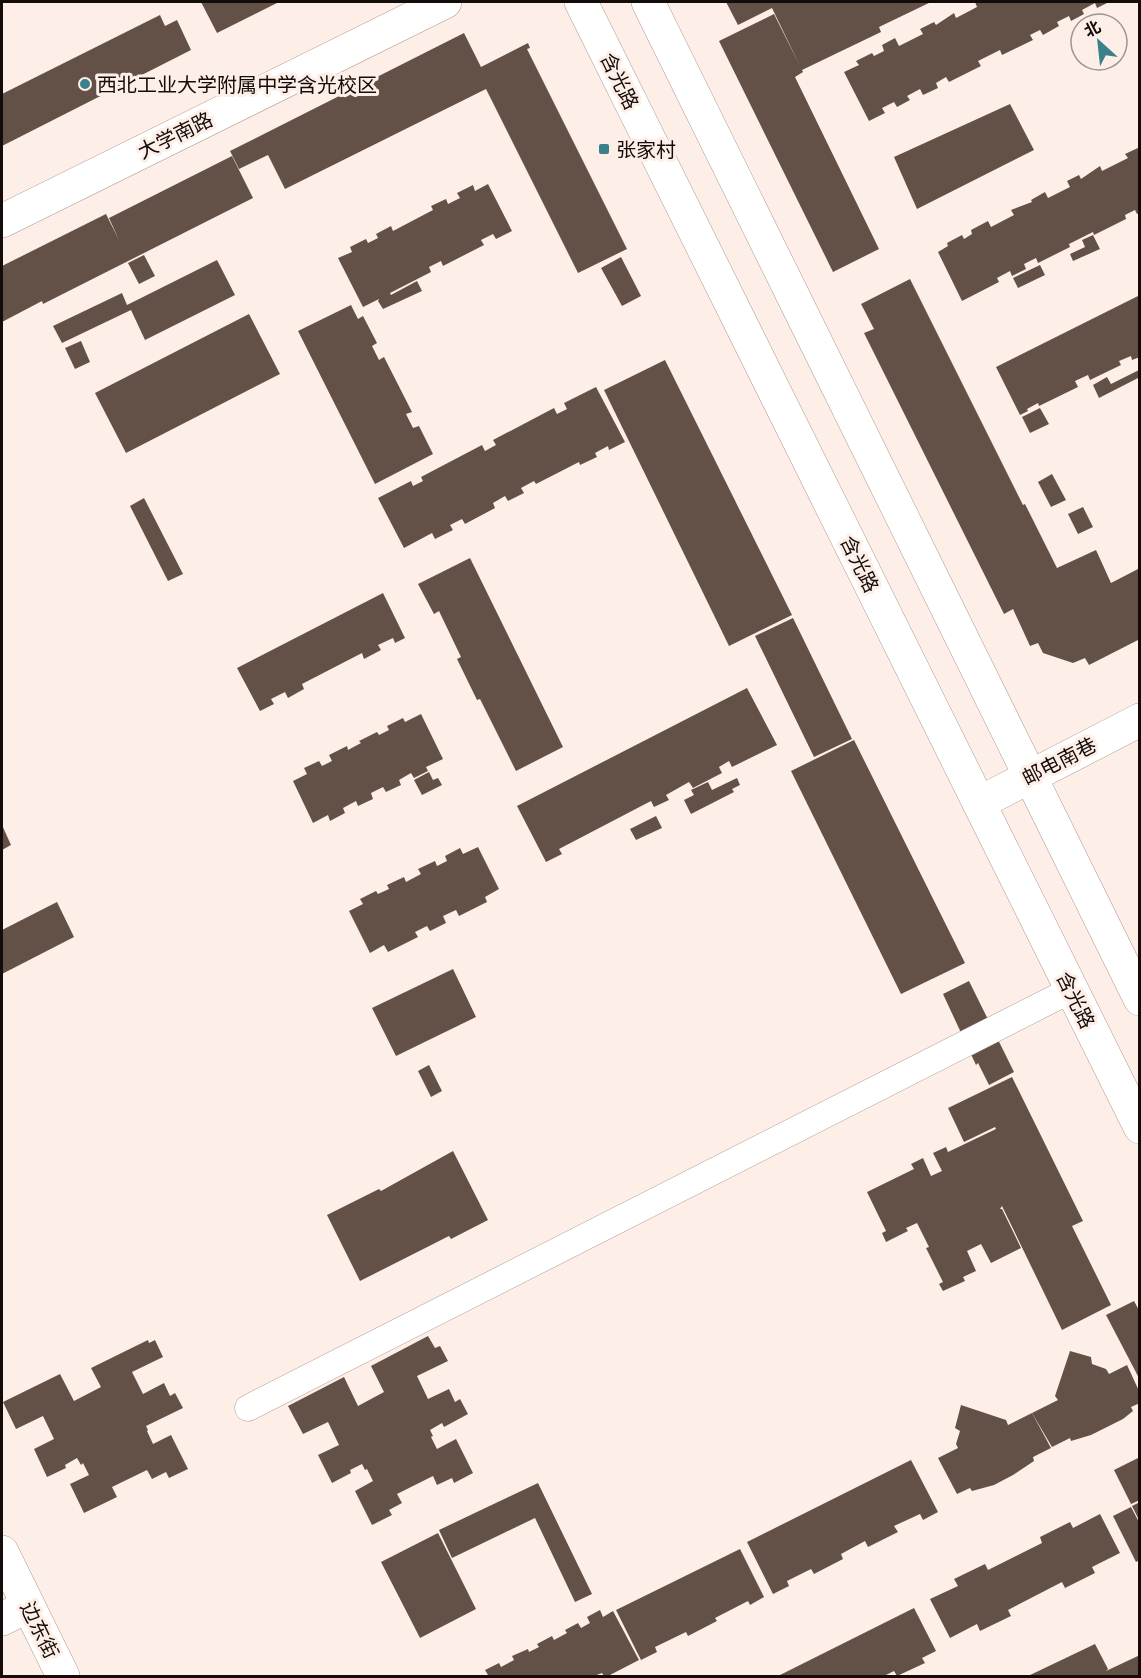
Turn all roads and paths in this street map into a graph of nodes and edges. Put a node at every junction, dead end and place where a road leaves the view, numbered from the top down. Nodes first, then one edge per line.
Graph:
1 (445, 2) edge
2 (581, 2) edge
3 (648, 2) edge
4 (2, 220) edge
5 (1140, 720) edge
6 (1030, 776) junction
7 (979, 803) junction
8 (1071, 990) junction
9 (1140, 999) edge
10 (1140, 1127) edge
11 (248, 1408) dead end
12 (2, 1552) edge
13 (15, 1613) edge
14 (63, 1677) edge

1 - 4 main road, 大学南路
2 - 7 main road, 含光路
3 - 6 main road
5 - 6 main road, 邮电南巷
6 - 7 main road, 邮电南巷
6 - 9 main road
7 - 8 main road, 含光路
8 - 10 main road, 含光路
8 - 11 street
12 - 13 main road, 边东街
13 - 14 main road, 边东街

